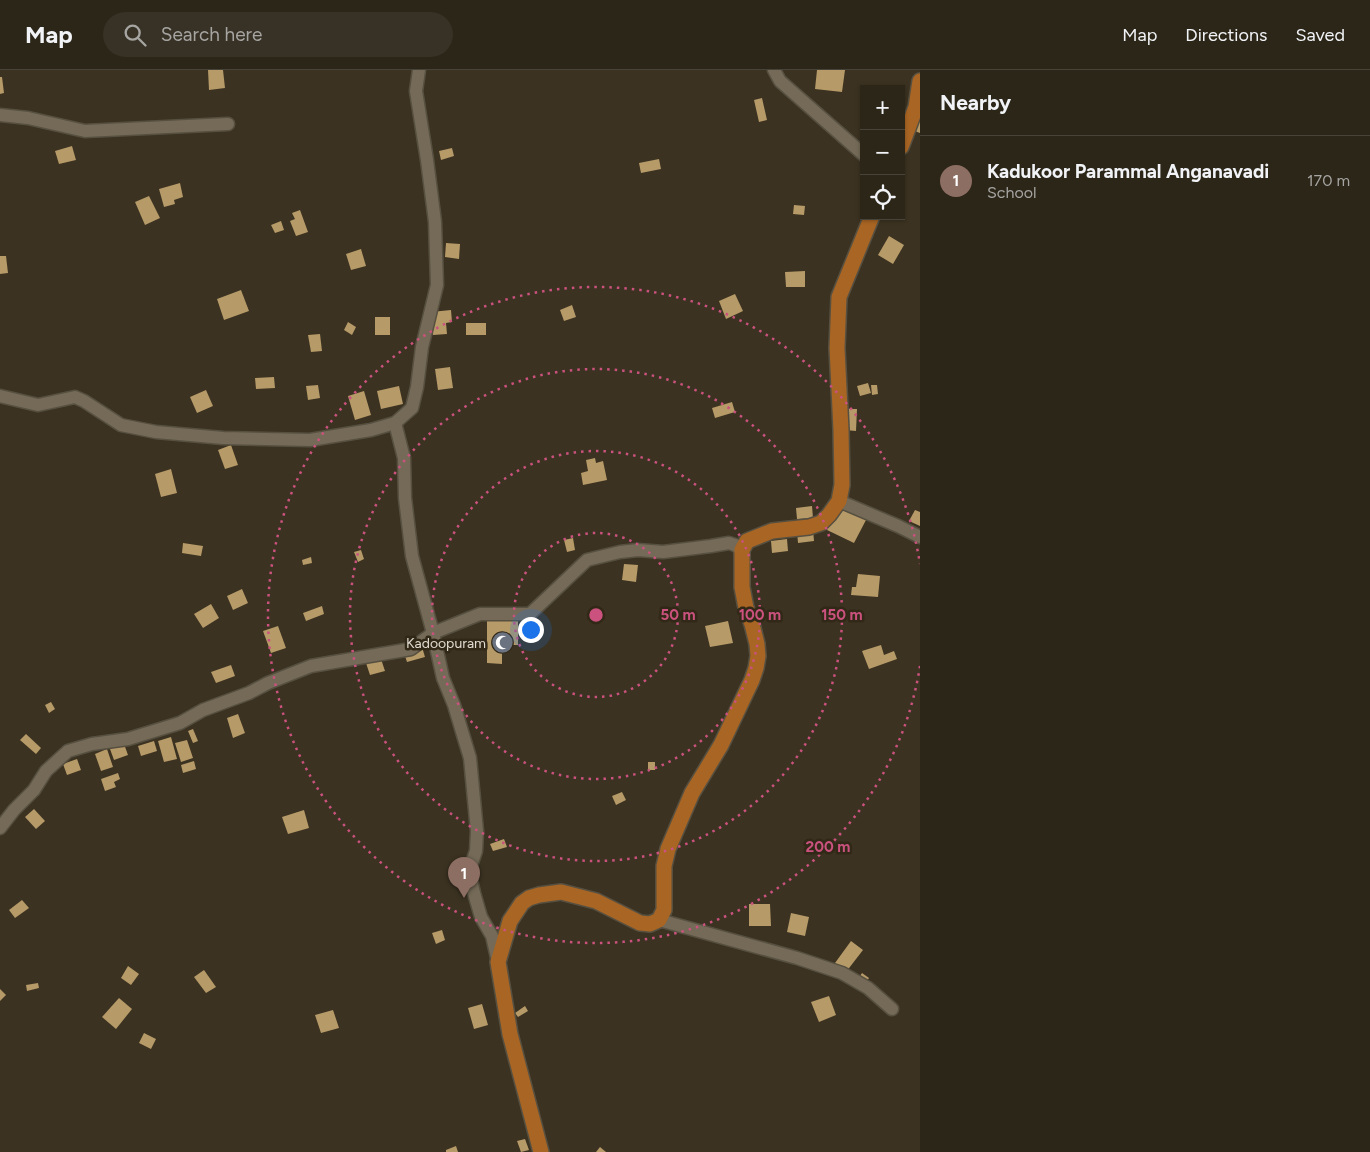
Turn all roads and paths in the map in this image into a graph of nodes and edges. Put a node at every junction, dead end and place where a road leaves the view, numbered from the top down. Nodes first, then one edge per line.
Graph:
1 (419, 70) edge
2 (774, 70) edge
3 (920, 81) edge
4 (0, 115) edge
5 (228, 124) dead end
6 (905, 136) edge
7 (860, 151) edge
8 (870, 220) edge
9 (0, 396) edge
10 (395, 423) junction
11 (839, 501) junction
12 (920, 537) edge
13 (742, 550) junction
14 (433, 633) junction
15 (0, 828) edge
16 (659, 920) junction
17 (498, 962) junction
18 (892, 1009) dead end
19 (541, 1152) edge

1 - 10 street
2 - 7 street
3 - 6 main road
4 - 5 street
8 - 11 main road
9 - 10 street
10 - 14 street
11 - 12 street
11 - 13 main road
13 - 14 street
13 - 16 main road
14 - 15 street
14 - 17 street
16 - 17 main road
16 - 18 street
17 - 19 main road

